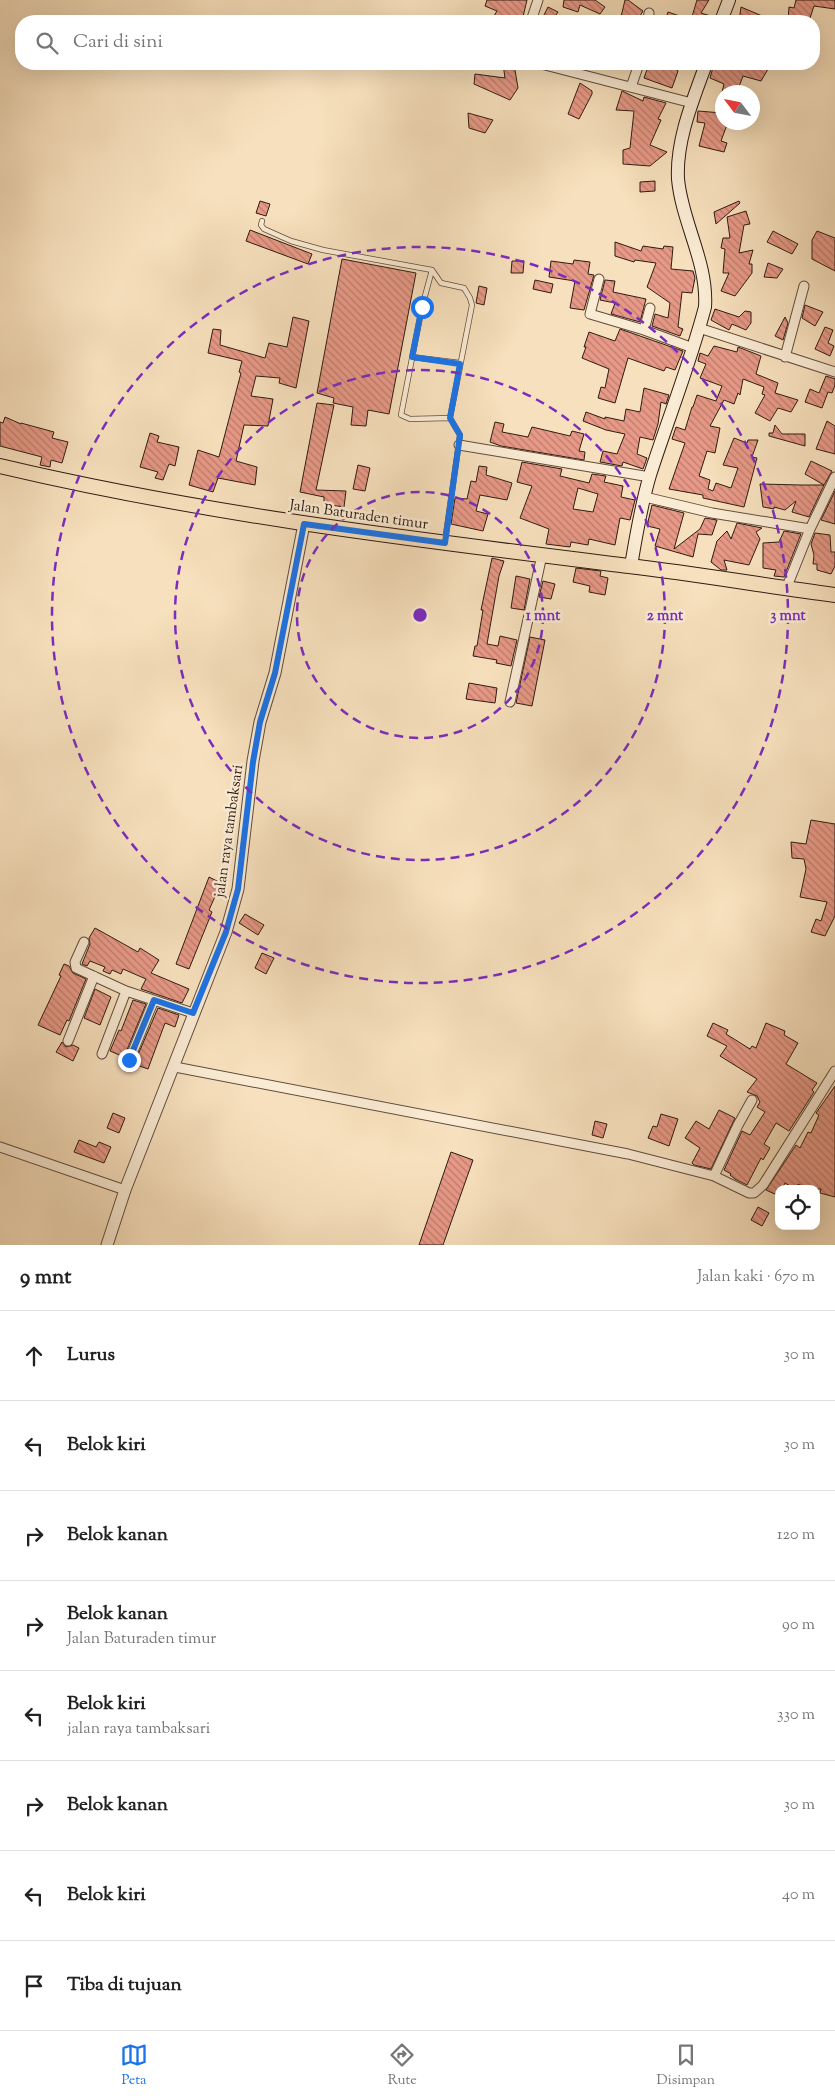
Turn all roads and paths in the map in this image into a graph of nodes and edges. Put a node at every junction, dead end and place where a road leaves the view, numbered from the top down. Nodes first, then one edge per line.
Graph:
1 (538, 0) edge
2 (729, 0) edge
3 (533, 15) edge
4 (723, 15) edge
5 (564, 70) edge
6 (637, 70) edge
7 (704, 70) edge
8 (631, 87) junction
9 (692, 103) junction
10 (262, 221) dead end
11 (432, 270) junction
12 (599, 279) dead end
13 (804, 286) dead end
14 (650, 308) dead end
15 (700, 328) junction
16 (644, 330) junction
17 (693, 348) junction
18 (412, 357) junction
19 (785, 357) junction
20 (460, 364) junction
21 (835, 372) edge
22 (450, 418) junction
23 (459, 445) junction
24 (0, 466) edge
25 (650, 476) junction
26 (835, 477) edge
27 (645, 497) junction
28 (304, 524) junction
29 (810, 529) junction
30 (445, 543) junction
31 (542, 555) junction
32 (631, 566) junction
33 (786, 589) junction
34 (835, 595) edge
35 (510, 702) dead end
36 (84, 942) dead end
37 (94, 976) junction
38 (126, 990) junction
39 (154, 1000) junction
40 (193, 1013) junction
41 (68, 1041) dead end
42 (102, 1054) dead end
43 (129, 1060) dead end
44 (174, 1067) junction
45 (835, 1071) edge
46 (752, 1100) dead end
47 (0, 1146) edge
48 (714, 1176) junction
49 (125, 1190) junction
50 (107, 1245) edge

1 - 3 street
2 - 4 main road
5 - 8 street
6 - 8 street
7 - 9 main road
8 - 9 street
9 - 15 main road
10 - 11 lane
11 - 18 lane
11 - 20 lane
12 - 16 street
13 - 19 street
14 - 16 street
15 - 17 main road
15 - 19 street
16 - 17 street
17 - 25 main road
18 - 20 lane
18 - 22 lane
19 - 21 street
20 - 22 lane
22 - 23 lane
23 - 25 street
23 - 30 lane
24 - 28 main road, Jalan Baturaden timur
25 - 27 main road
26 - 29 street
27 - 29 street
27 - 32 main road
28 - 30 main road, Jalan Baturaden timur
28 - 40 street, jalan raya tambaksari
29 - 33 street
30 - 31 main road, Jalan Baturaden timur
31 - 32 main road, Jalan Baturaden timur
31 - 35 street
32 - 33 main road, Jalan Baturaden timur
33 - 34 main road, Jalan Baturaden timur
36 - 37 street
37 - 38 street
37 - 41 street
38 - 39 street
38 - 42 street
39 - 40 street
39 - 43 street
40 - 44 street, jalan raya tambaksari
44 - 48 street
44 - 49 street, jalan raya tambaksari
45 - 48 street
46 - 48 street
47 - 49 street
49 - 50 street, jalan raya tambaksari

